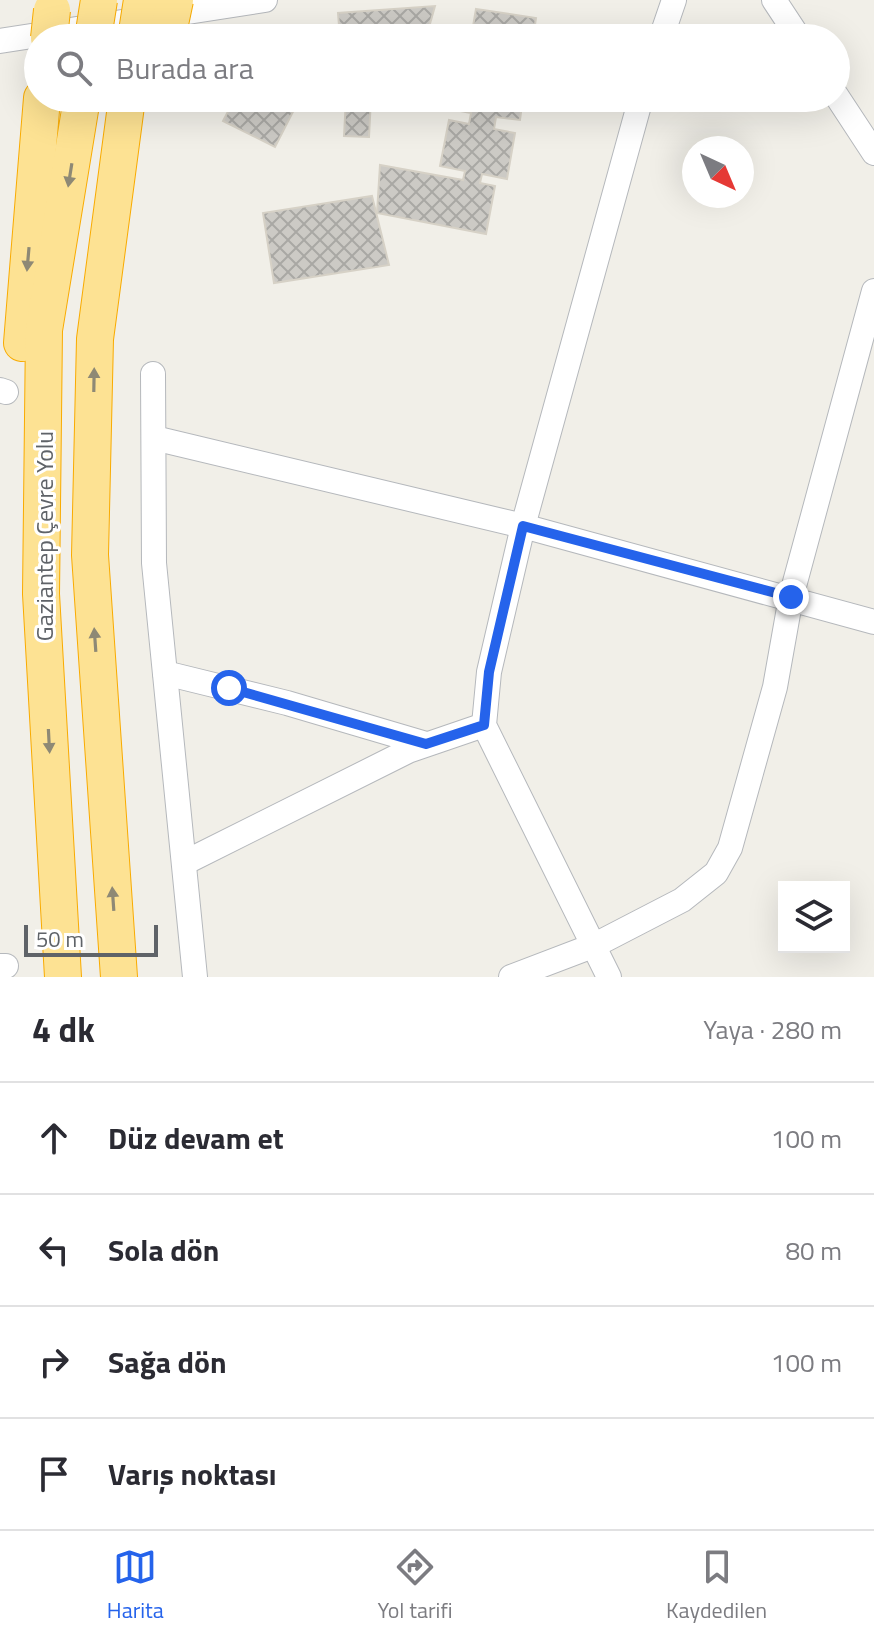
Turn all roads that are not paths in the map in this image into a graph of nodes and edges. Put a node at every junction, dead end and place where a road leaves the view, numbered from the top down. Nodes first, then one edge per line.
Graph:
1 (99, 0) edge
2 (142, 0) edge
3 (175, 0) edge
4 (265, 0) edge
5 (774, 0) edge
6 (666, 1) edge
7 (95, 24) edge
8 (110, 24) edge
9 (138, 24) edge
10 (170, 24) edge
11 (663, 24) edge
12 (790, 24) edge
13 (24, 37) edge
14 (0, 41) edge
15 (41, 112) edge
16 (80, 112) edge
17 (125, 112) edge
18 (149, 112) edge
19 (637, 112) edge
20 (847, 112) edge
21 (874, 153) edge
22 (104, 272) junction
23 (874, 291) edge
24 (153, 374) dead end
25 (154, 438) junction
26 (523, 526) junction
27 (791, 597) junction
28 (874, 622) edge
29 (165, 673) junction
30 (46, 695) junction
31 (484, 725) junction
32 (426, 744) junction
33 (184, 863) junction
34 (595, 945) junction
35 (63, 977) edge
36 (119, 977) edge
37 (195, 977) edge
38 (511, 977) edge
39 (609, 977) edge

1 - 7 highway, bridge
2 - 9 highway, bridge
3 - 10 highway, bridge
4 - 8 street
5 - 12 street
6 - 11 street
13 - 14 street
15 -> 30 highway
16 -> 30 highway, Gaziantep Çevre Yolu
17 - 22 highway, Gaziantep Çevre Yolu
18 - 22 highway
19 - 26 street
20 - 21 street
36 -> 22 highway, Gaziantep Çevre Yolu
23 - 27 street
24 - 25 street
25 - 26 street
25 - 29 street
26 - 27 street
26 - 31 street
27 - 28 street
27 - 34 street
29 - 32 street
29 - 33 street
30 -> 35 highway, Gaziantep Çevre Yolu
31 - 32 street
31 - 34 street
32 - 33 street
33 - 37 street
34 - 38 street
34 - 39 street

